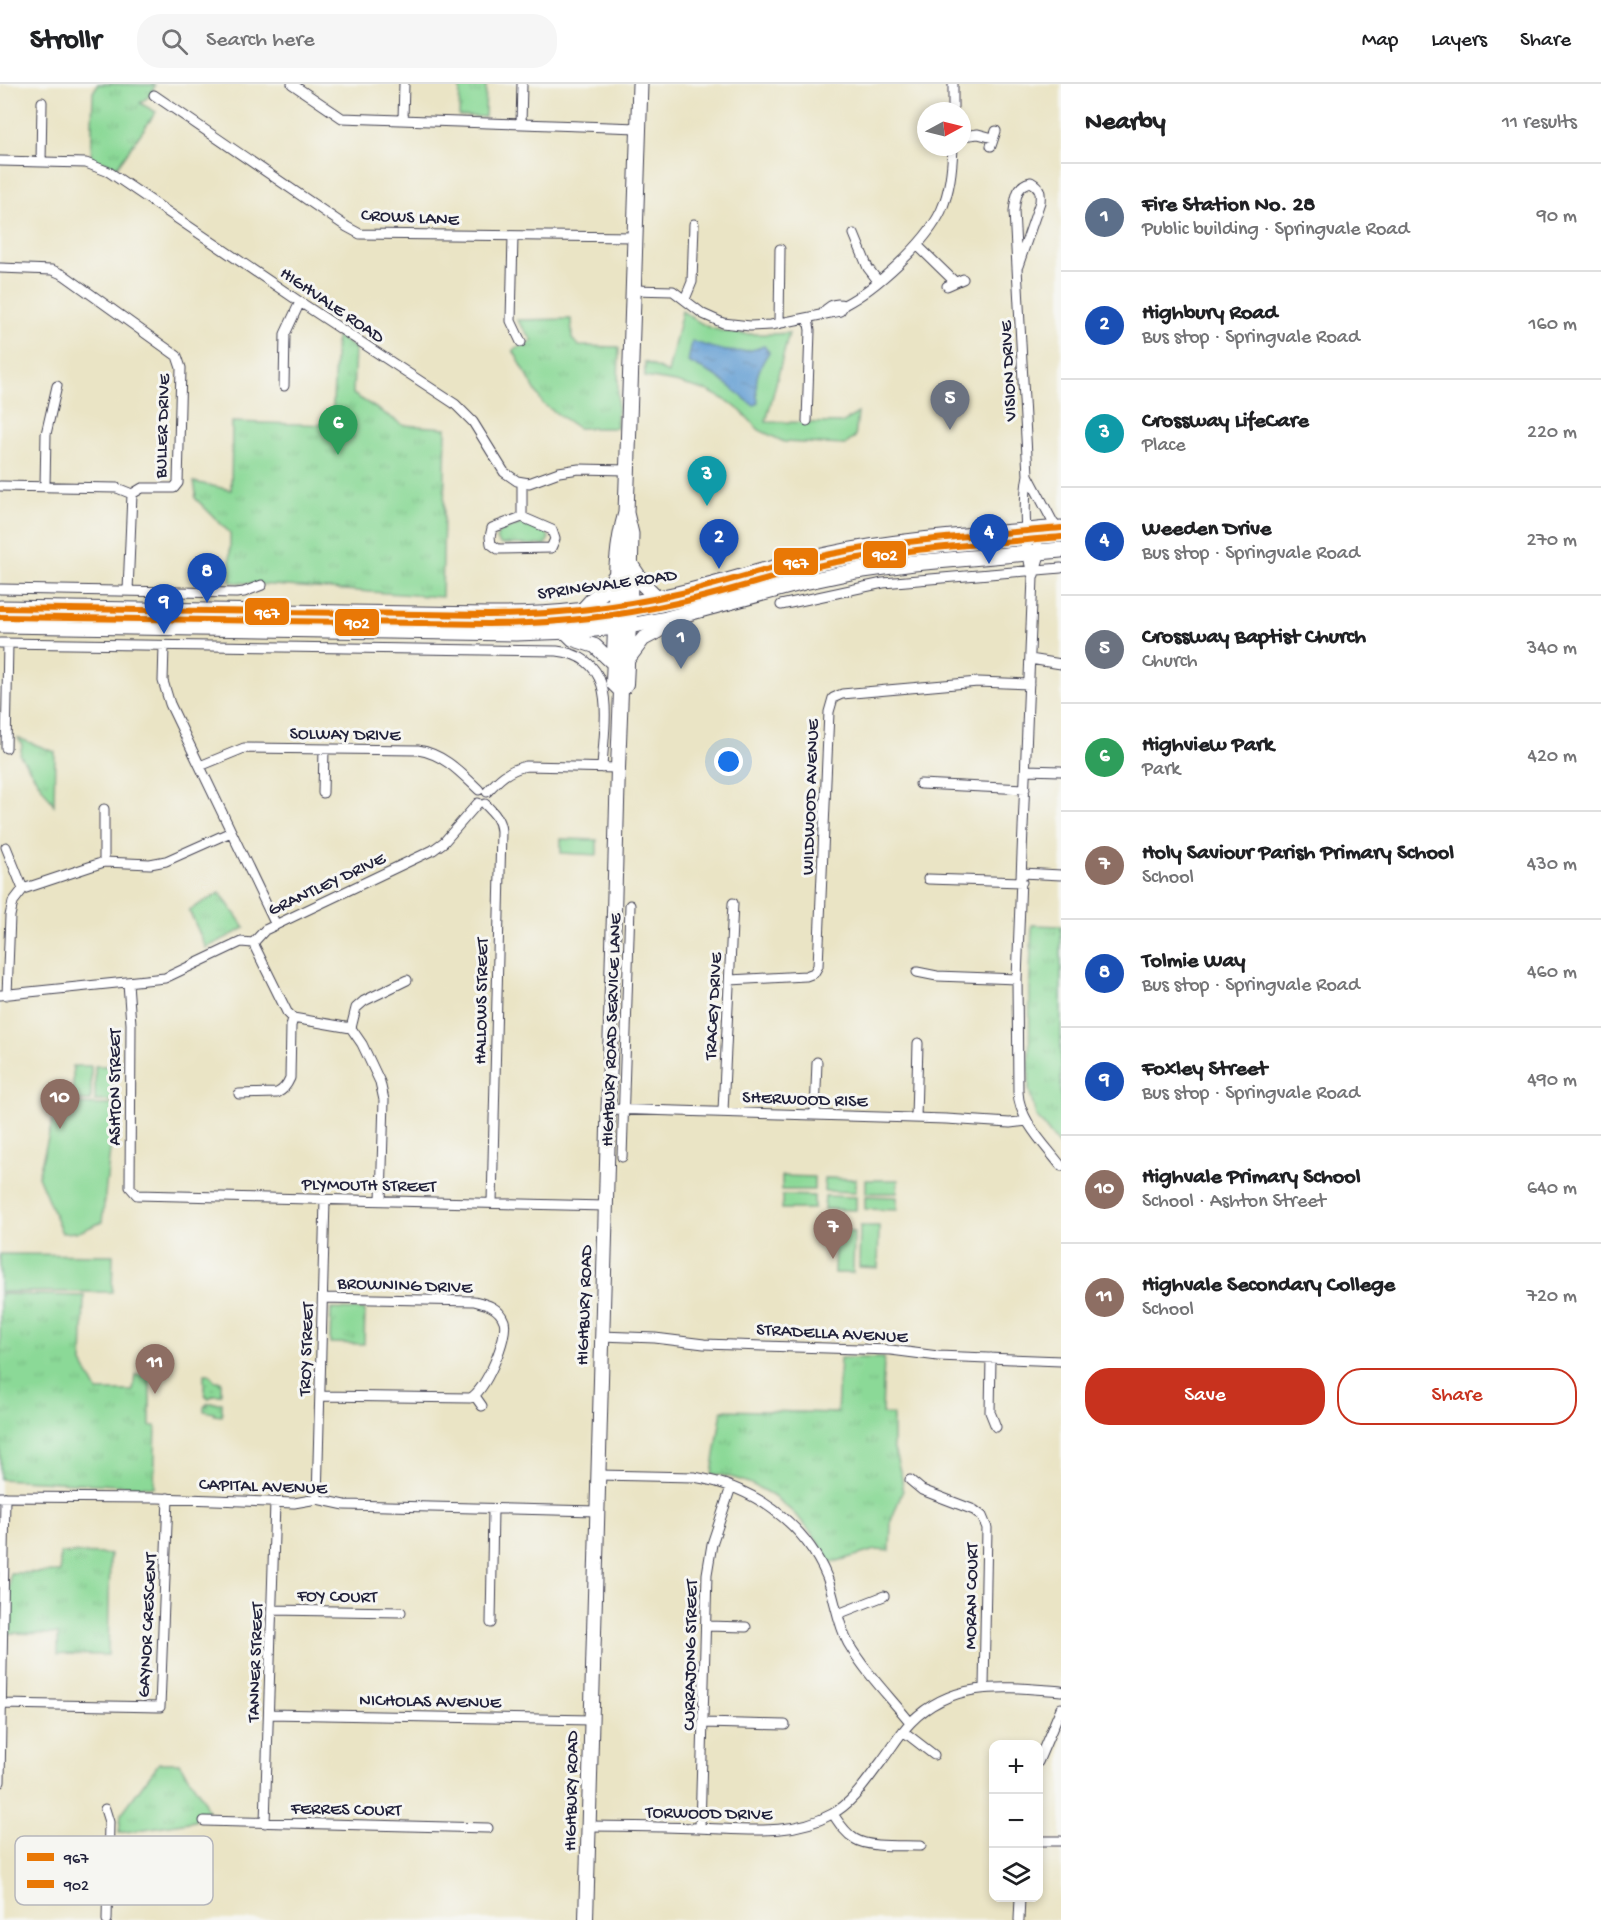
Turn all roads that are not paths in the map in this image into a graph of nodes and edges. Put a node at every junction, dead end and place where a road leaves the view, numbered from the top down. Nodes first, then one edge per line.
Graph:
1 (292, 84) edge
2 (404, 84) edge
3 (522, 84) edge
4 (640, 84) edge
5 (953, 84) edge
6 (154, 95) dead end
7 (42, 102) dead end
8 (953, 102) edge
9 (403, 119) junction
10 (521, 124) junction
11 (638, 128) junction
12 (971, 135) edge
13 (993, 138) dead end
14 (953, 156) edge
15 (0, 161) edge
16 (41, 162) junction
17 (694, 224) dead end
18 (854, 234) dead end
19 (513, 236) junction
20 (634, 237) junction
21 (917, 245) junction
22 (779, 249) dead end
23 (1018, 266) junction
24 (0, 268) edge
25 (878, 281) junction
26 (955, 282) dead end
27 (633, 290) junction
28 (686, 299) junction
29 (300, 302) junction
30 (808, 319) junction
31 (779, 323) junction
32 (521, 342) dead end
33 (57, 386) dead end
34 (284, 386) dead end
35 (807, 420) dead end
36 (627, 470) junction
37 (1028, 475) junction
38 (522, 483) junction
39 (0, 486) edge
40 (45, 486) junction
41 (132, 494) junction
42 (626, 513) junction
43 (522, 517) junction
44 (1059, 528) edge
45 (1032, 530) junction
46 (1061, 550) edge
47 (1033, 552) junction
48 (630, 564) junction
49 (1061, 568) edge
50 (1033, 572) junction
51 (617, 574) junction
52 (262, 585) dead end
53 (0, 589) edge
54 (39, 590) junction
55 (128, 591) junction
56 (657, 598) junction
57 (623, 604) junction
58 (781, 605) dead end
59 (0, 608) edge
60 (39, 609) junction
61 (584, 609) junction
62 (224, 611) junction
63 (666, 619) junction
64 (0, 625) edge
65 (39, 626) junction
66 (622, 627) junction
67 (224, 628) junction
68 (566, 632) junction
69 (4, 643) edge
70 (164, 646) junction
71 (224, 647) junction
72 (628, 659) junction
73 (1030, 659) junction
74 (614, 664) junction
75 (1061, 664) edge
76 (1029, 684) junction
77 (621, 691) junction
78 (6, 748) dead end
79 (324, 749) junction
80 (200, 766) junction
81 (602, 768) junction
82 (618, 768) junction
83 (1026, 770) junction
84 (1061, 771) edge
85 (920, 784) dead end
86 (1025, 789) junction
87 (483, 791) junction
88 (323, 793) dead end
89 (482, 804) junction
90 (104, 809) dead end
91 (231, 832) junction
92 (6, 847) dead end
93 (104, 862) junction
94 (1061, 875) edge
95 (1022, 878) junction
96 (928, 879) dead end
97 (23, 889) junction
98 (733, 903) dead end
99 (630, 905) dead end
100 (276, 925) junction
101 (253, 943) junction
102 (917, 972) dead end
103 (1017, 979) junction
104 (408, 980) dead end
105 (730, 980) junction
106 (128, 983) junction
107 (4, 995) edge
108 (293, 1018) junction
109 (351, 1028) junction
110 (918, 1043) dead end
111 (817, 1062) dead end
112 (239, 1094) dead end
113 (608, 1108) junction
114 (624, 1109) junction
115 (1021, 1109) junction
116 (723, 1111) junction
117 (815, 1114) junction
118 (916, 1118) junction
119 (1028, 1121) junction
120 (1000, 1122) junction
121 (622, 1157) dead end
122 (1061, 1166) edge
123 (132, 1192) joint
124 (325, 1200) junction
125 (381, 1200) junction
126 (492, 1203) junction
127 (605, 1206) junction
128 (323, 1298) junction
129 (601, 1336) junction
130 (991, 1358) junction
131 (1061, 1361) edge
132 (320, 1396) junction
133 (475, 1396) junction
134 (482, 1406) dead end
135 (996, 1427) dead end
136 (598, 1475) junction
137 (910, 1480) dead end
138 (731, 1487) junction
139 (2, 1497) edge
140 (168, 1498) junction
141 (317, 1499) junction
142 (275, 1502) junction
143 (493, 1509) junction
144 (597, 1511) junction
145 (884, 1596) dead end
146 (272, 1610) junction
147 (401, 1612) dead end
148 (838, 1614) junction
149 (491, 1623) dead end
150 (706, 1626) junction
151 (746, 1627) dead end
152 (984, 1687) junction
153 (1061, 1691) edge
154 (3, 1704) junction
155 (1061, 1708) edge
156 (269, 1714) junction
157 (591, 1720) junction
158 (910, 1722) junction
159 (704, 1723) junction
160 (785, 1725) dead end
161 (903, 1731) junction
162 (1043, 1750) edge
163 (934, 1755) dead end
164 (0, 1782) edge
165 (105, 1809) dead end
166 (833, 1814) junction
167 (204, 1821) dead end
168 (266, 1823) junction
169 (589, 1826) junction
170 (488, 1828) dead end
171 (700, 1828) junction
172 (109, 1836) edge
173 (1043, 1841) edge
174 (1061, 1841) edge
175 (921, 1846) dead end
176 (1020, 1902) edge
177 (107, 1905) edge
178 (107, 1920) edge
179 (586, 1920) edge
180 (1019, 1920) edge

1 - 9 street
2 - 9 street
3 - 10 street
4 - 11 main road, HIGHBURY ROAD
5 - 8 street
6 - 19 street, CROWS LANE
7 - 16 street
9 - 10 street
10 - 11 street
11 - 20 main road, HIGHBURY ROAD
12 - 13 street
14 - 21 street
15 - 16 street, HIGHVALE ROAD
16 - 29 street, HIGHVALE ROAD
17 - 28 street
18 - 25 street
19 - 20 street, CROWS LANE
19 - 32 street
20 - 27 main road, HIGHBURY ROAD
21 - 25 street
21 - 26 street
22 - 31 street
23 - 23 street, VISION DRIVE
23 - 37 street, VISION DRIVE
24 - 41 street, BULLER DRIVE
25 - 30 street
27 - 28 street
27 - 36 main road, HIGHBURY ROAD
28 - 31 street
29 - 34 street
29 - 38 street, HIGHVALE ROAD
30 - 31 street
30 - 35 street
33 - 40 street
36 - 38 street
36 - 42 main road, HIGHBURY ROAD
37 - 44 street, VISION DRIVE
37 - 45 street, VISION DRIVE
38 - 43 street
39 - 40 street, BULLER DRIVE
40 - 41 street, BULLER DRIVE
41 - 55 street
42 - 48 main road, HIGHBURY ROAD
42 - 51 main road, HIGHBURY ROAD
43 - 43 street
44 - 45 main road, SPRINGVALE ROAD
45 - 47 street, VISION DRIVE
45 - 56 main road, SPRINGVALE ROAD
46 - 47 main road
47 - 50 street, VISION DRIVE
47 - 63 main road
48 - 56 main road
48 - 57 main road, HIGHBURY ROAD
49 - 50 street
50 - 58 street
50 - 73 street, VISION DRIVE
51 - 57 main road, HIGHBURY ROAD
51 - 61 main road
52 - 55 street
53 - 54 street
54 - 55 street
54 - 60 street
56 - 57 main road, SPRINGVALE ROAD
57 - 61 main road, SPRINGVALE ROAD
57 - 66 main road, HIGHBURY ROAD
59 - 60 main road, SPRINGVALE ROAD
60 - 62 main road, SPRINGVALE ROAD
60 - 65 street
61 - 62 main road, SPRINGVALE ROAD
62 - 67 street
63 - 66 main road
63 - 72 main road
64 - 65 main road
65 - 67 main road
66 - 68 main road
66 - 72 main road, HIGHBURY ROAD
66 - 74 main road, HIGHBURY ROAD
67 - 68 main road
67 - 71 street
68 - 74 main road
69 - 70 street
69 - 78 street
70 - 71 street
70 - 80 street
71 - 81 street
72 - 77 main road, HIGHBURY ROAD
73 - 75 street
73 - 76 street, VISION DRIVE
74 - 77 main road, HIGHBURY ROAD
76 - 83 street, VISION DRIVE
76 - 105 street, WILDWOOD AVENUE
77 - 82 main road, HIGHBURY ROAD
79 - 80 street, SOLWAY DRIVE
79 - 87 street, SOLWAY DRIVE
79 - 88 street
80 - 91 street
81 - 82 street
81 - 87 street
82 - 113 main road, HIGHBURY ROAD
83 - 84 street
83 - 86 street, VISION DRIVE
85 - 86 street
86 - 95 street, VISION DRIVE
87 - 89 street
89 - 100 street, GRANTLEY DRIVE
89 - 126 street, HALLOWS STREET
90 - 93 street
91 - 93 street
91 - 100 street
92 - 97 street
93 - 97 street
94 - 95 street
95 - 96 street
95 - 103 street, VISION DRIVE
97 - 107 street
98 - 105 street, TRACEY DRIVE
99 - 114 street, HIGHBURY ROAD SERVICE LANE
100 - 101 street, GRANTLEY DRIVE
101 - 106 street, GRANTLEY DRIVE
101 - 108 street
102 - 103 street
103 - 115 street, VISION DRIVE
104 - 109 street
105 - 116 street, TRACEY DRIVE
106 - 107 street, GRANTLEY DRIVE
106 - 123 street, ASHTON STREET
108 - 109 street
108 - 112 street
109 - 125 street
110 - 118 street
111 - 117 street
113 - 114 street, SHERWOOD RISE
113 - 127 main road, HIGHBURY ROAD
114 - 116 street, SHERWOOD RISE
114 - 121 street, HIGHBURY ROAD SERVICE LANE
115 - 119 street
115 - 120 street
116 - 117 street, SHERWOOD RISE
117 - 118 street, SHERWOOD RISE
118 - 120 street, SHERWOOD RISE
119 - 120 street, SHERWOOD RISE
119 - 122 street
123 - 124 street, PLYMOUTH STREET
124 - 125 street, PLYMOUTH STREET
124 - 128 street, TROY STREET
125 - 126 street, PLYMOUTH STREET
126 - 127 street, PLYMOUTH STREET
127 - 129 main road, HIGHBURY ROAD
128 - 132 street, TROY STREET
128 - 133 street, BROWNING DRIVE
129 - 130 street, STRADELLA AVENUE
129 - 136 main road, HIGHBURY ROAD
130 - 131 street, STRADELLA AVENUE
130 - 135 street
132 - 133 street
132 - 141 street, TROY STREET
133 - 134 street
136 - 138 street
136 - 144 main road, HIGHBURY ROAD
137 - 152 street, MORAN COURT
138 - 148 street
138 - 150 street, CURRAJONG STREET
139 - 140 street, CAPITAL AVENUE
139 - 154 street
140 - 142 street, CAPITAL AVENUE
140 - 154 street, GAYNOR CRESCENT
141 - 142 street, CAPITAL AVENUE
141 - 143 street, CAPITAL AVENUE
142 - 146 street, TANNER STREET
143 - 144 street, CAPITAL AVENUE
143 - 149 street
144 - 157 main road, HIGHBURY ROAD
145 - 148 street
146 - 147 street, FOY COURT
146 - 156 street, TANNER STREET
148 - 158 street
150 - 151 street
150 - 159 street, CURRAJONG STREET
152 - 153 street, TORWOOD DRIVE
152 - 158 street, TORWOOD DRIVE
154 - 164 street
155 - 162 street
156 - 157 street, NICHOLAS AVENUE
156 - 168 street, TANNER STREET
157 - 169 main road, HIGHBURY ROAD
158 - 161 street, TORWOOD DRIVE
159 - 160 street
159 - 171 street, CURRAJONG STREET
161 - 163 street
161 - 166 street, TORWOOD DRIVE
165 - 172 street
166 - 171 street, TORWOOD DRIVE
166 - 175 street
167 - 168 street, FERRES COURT
168 - 170 street, FERRES COURT
169 - 171 street, TORWOOD DRIVE
169 - 179 main road, HIGHBURY ROAD
173 - 174 street
176 - 180 street
177 - 178 street

